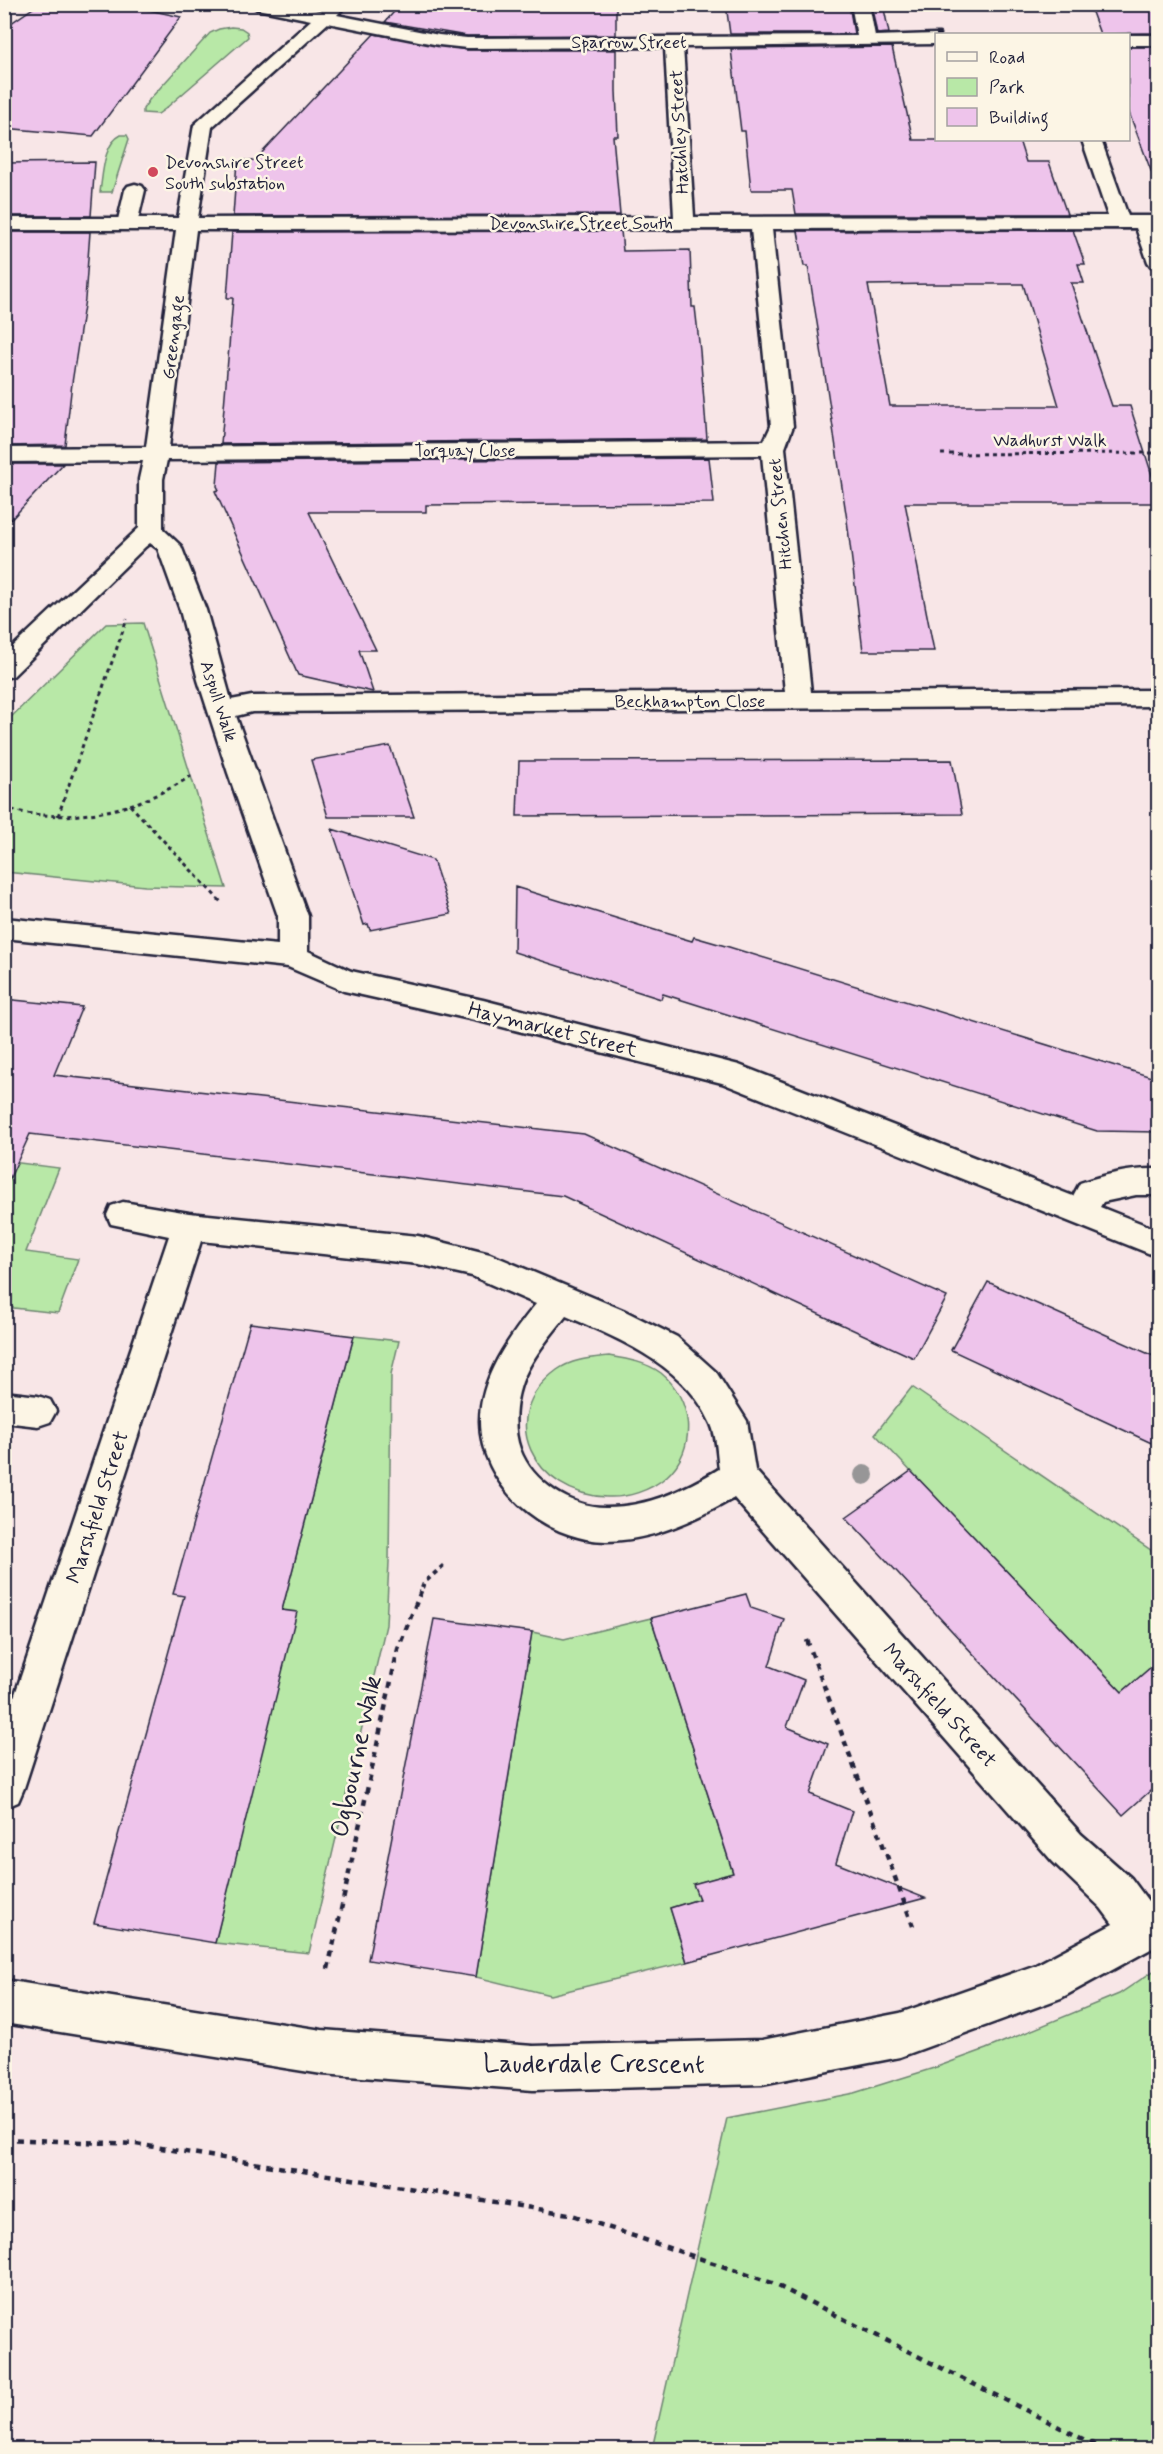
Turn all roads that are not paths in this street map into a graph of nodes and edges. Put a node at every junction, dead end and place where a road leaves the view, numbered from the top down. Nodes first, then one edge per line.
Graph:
1 (257, 4) edge
2 (339, 4) edge
3 (860, 4) edge
4 (324, 18) junction
5 (935, 39) edge
6 (867, 40) junction
7 (1130, 40) edge
8 (1158, 40) edge
9 (674, 41) junction
10 (1091, 141) edge
11 (135, 190) dead end
12 (1120, 222) junction
13 (1151, 222) edge
14 (187, 223) junction
15 (684, 223) junction
16 (761, 223) junction
17 (4, 224) edge
18 (127, 224) junction
19 (1158, 262) edge
20 (773, 448) junction
21 (158, 452) junction
22 (4, 455) edge
23 (151, 531) junction
24 (4, 670) edge
25 (1158, 698) edge
26 (799, 700) junction
27 (222, 710) junction
28 (4, 928) edge
29 (293, 957) junction
30 (1158, 1182) edge
31 (1081, 1213) junction
32 (123, 1215) dead end
33 (189, 1226) junction
34 (1158, 1244) edge
35 (560, 1299) junction
36 (738, 1477) junction
37 (4, 1788) edge
38 (1151, 1924) edge
39 (4, 2001) edge

1 - 4 street, Sparrow Street
2 - 4 street, Greengage
3 - 6 street
4 - 9 street, Sparrow Street
4 - 14 street, Greengage
5 - 6 street, Sparrow Street
6 - 9 street, Sparrow Street
7 - 8 street
9 - 15 street, Hatchley Street
10 - 12 street
11 - 18 street
12 - 13 street, Devonshire Street South
12 - 16 street, Devonshire Street South
13 - 19 street
14 - 15 street, Devonshire Street South
14 - 18 street, Devonshire Street South
14 - 21 street, Greengage
15 - 16 street, Devonshire Street South
16 - 20 street, Hitchen Street
17 - 18 street, Devonshire Street South
20 - 21 street, Torquay Close
20 - 26 street, Hitchen Street
21 - 22 street, Torquay Close
21 - 23 street
23 - 24 street
23 - 27 street, Aspull Walk
25 - 26 street, Beckhampton Close
26 - 27 street, Beckhampton Close
27 - 29 street, Aspull Walk
28 - 29 street, Haymarket Street
29 - 31 street, Haymarket Street
30 - 31 street
31 - 34 street, Haymarket Street
32 - 33 street
33 - 35 street
33 - 37 street, Marshfield Street
35 - 36 street
35 - 36 street
36 - 38 street, Marshfield Street
38 - 39 street, Lauderdale Crescent

